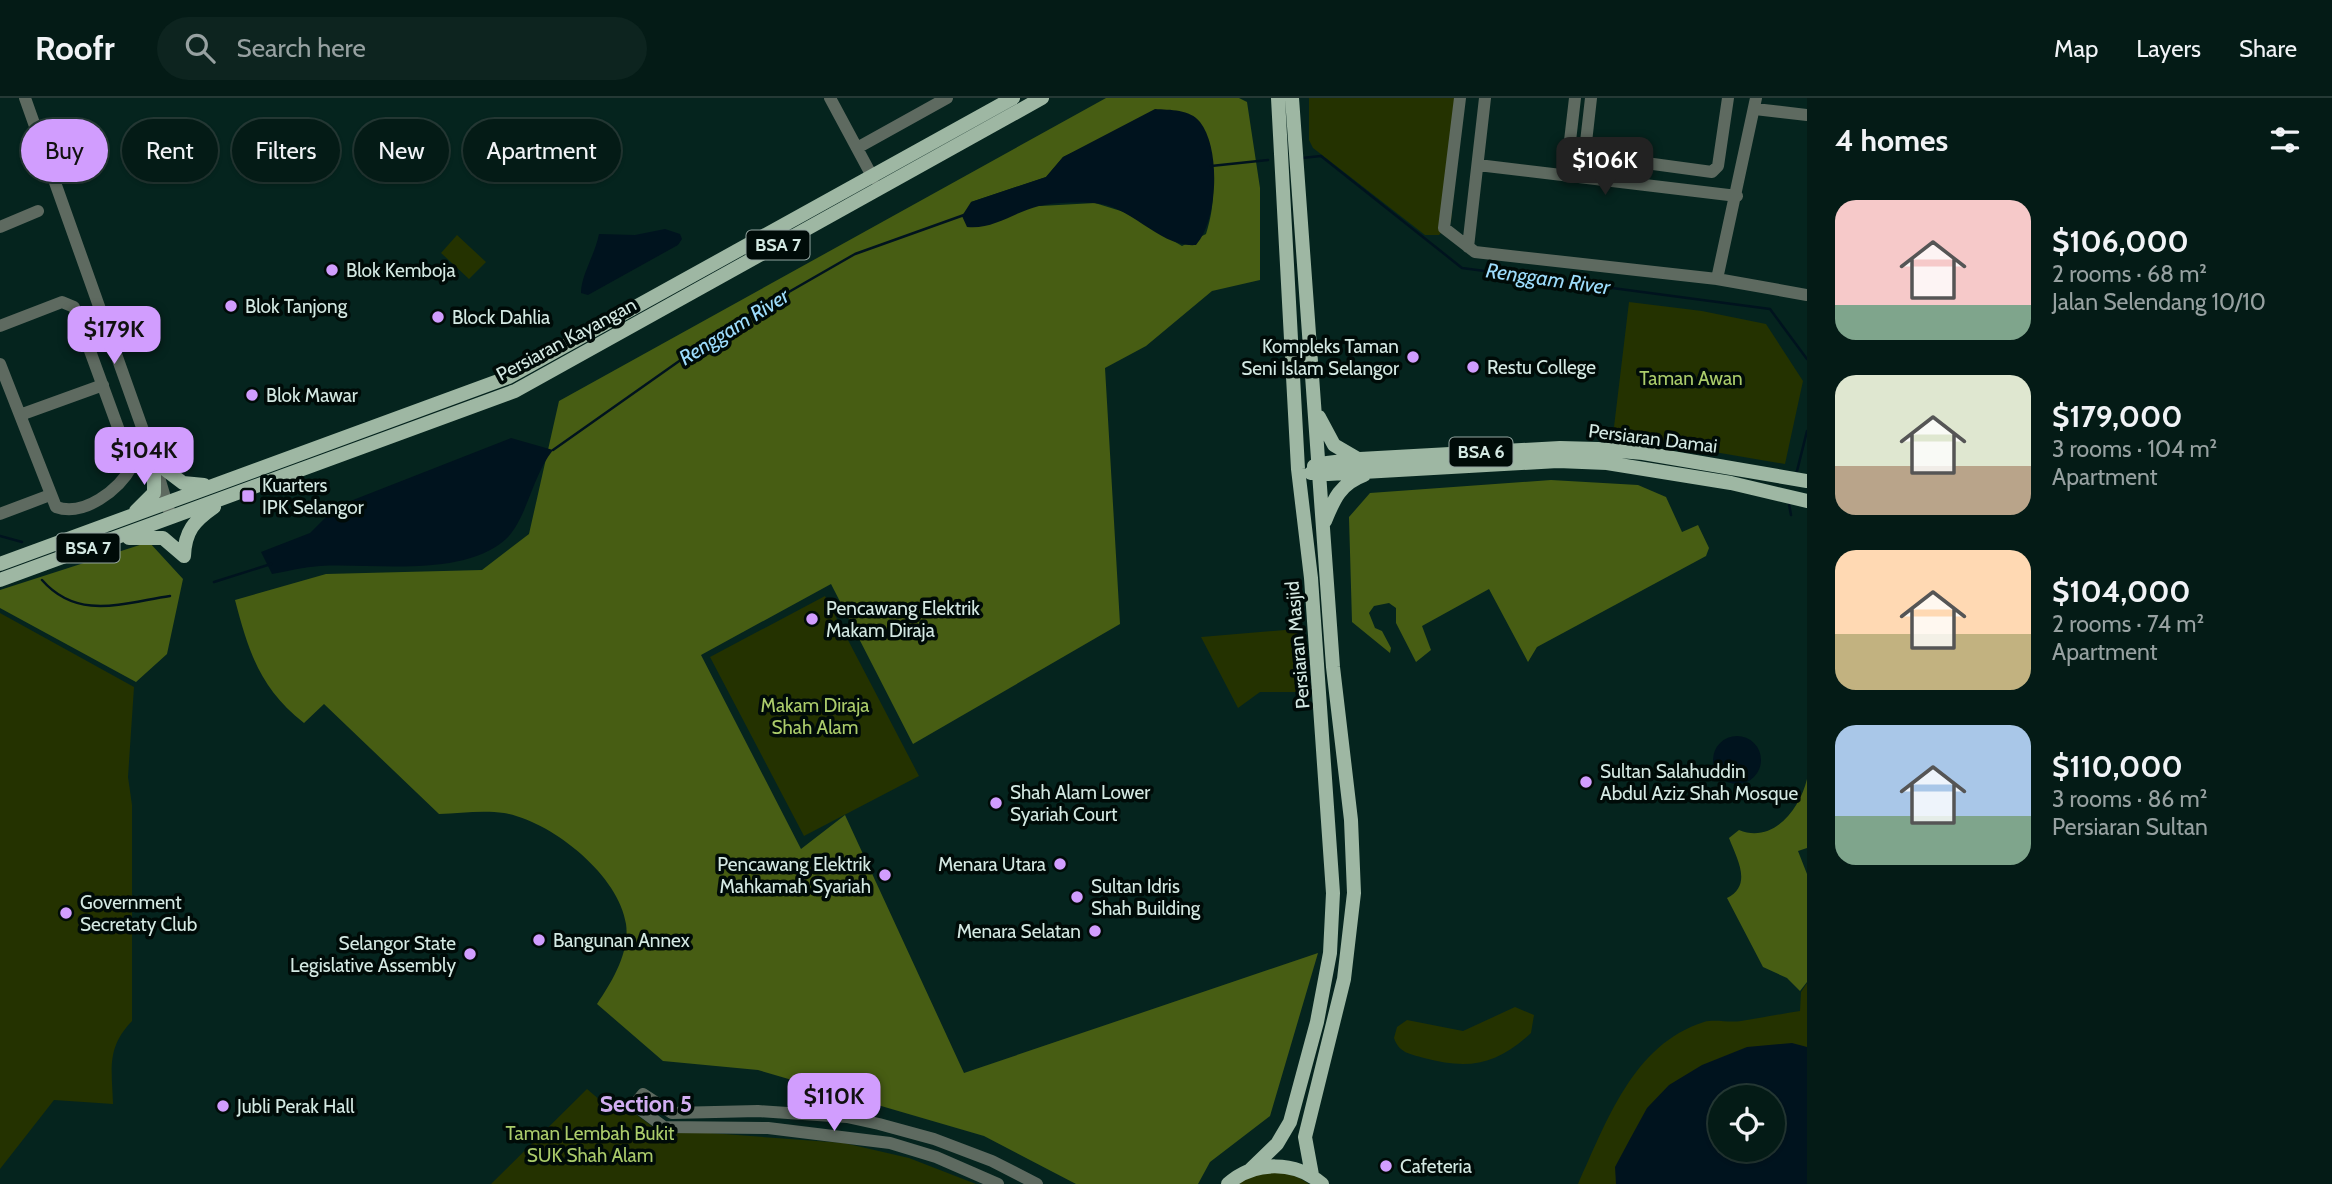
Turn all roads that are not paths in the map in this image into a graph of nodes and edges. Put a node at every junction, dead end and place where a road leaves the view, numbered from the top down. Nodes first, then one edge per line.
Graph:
1 (25, 98) edge
2 (830, 98) edge
3 (947, 98) edge
4 (1013, 98) edge
5 (1042, 98) edge
6 (1278, 98) edge
7 (1292, 98) edge
8 (1460, 98) edge
9 (1485, 98) edge
10 (1576, 98) edge
11 (1591, 98) edge
12 (1728, 98) edge
13 (1755, 104) edge
14 (1807, 115) edge
15 (857, 148) junction
16 (1632, 162) junction
17 (1478, 165) junction
18 (1674, 168) junction
19 (1566, 175) junction
20 (873, 178) junction
21 (1630, 183) junction
22 (1671, 188) junction
23 (1737, 196) junction
24 (38, 211) dead end
25 (0, 227) edge
26 (1468, 247) junction
27 (1717, 279) junction
28 (1807, 295) edge
29 (0, 326) edge
30 (0, 364) edge
31 (103, 385) junction
32 (1296, 405) junction
33 (1316, 412) junction
34 (20, 415) junction
35 (1605, 456) junction
36 (1360, 459) junction
37 (154, 461) junction
38 (1318, 468) junction
39 (1371, 472) junction
40 (1807, 481) edge
41 (220, 482) junction
42 (226, 498) junction
43 (53, 501) junction
44 (1807, 501) edge
45 (168, 510) junction
46 (0, 514) edge
47 (127, 519) junction
48 (1324, 522) junction
49 (100, 543) junction
50 (0, 564) edge
51 (1311, 578) junction
52 (0, 580) edge
53 (1250, 1170) junction
54 (1317, 1180) edge
55 (998, 1184) edge
56 (1037, 1184) edge
57 (1228, 1184) edge

1 - 37 street
2 - 15 street
3 - 15 street
4 - 20 main road, Persiaran Kayangan / BSA 7
5 - 42 main road, Persiaran Kayangan / BSA 7
6 - 32 main road, Persiaran Masjid
7 - 33 main road, Persiaran Masjid
8 - 26 street
9 - 17 street
10 - 19 street
11 - 16 street
12 - 18 street
13 - 14 street
13 - 23 street
15 - 20 street
16 - 18 street
16 - 21 street
17 - 19 street
17 - 26 street
18 - 22 street
19 - 21 street
20 - 41 main road, Persiaran Kayangan / BSA 7
21 - 22 street
22 - 23 street
23 - 27 street
24 - 25 street
26 - 27 street
27 - 28 street
29 - 31 street
30 - 34 street
31 - 34 street
31 - 43 street
32 - 38 main road
32 - 51 main road, Persiaran Masjid
33 - 36 main road
33 - 38 main road, Persiaran Masjid
34 - 43 street
35 - 36 main road, Persiaran Damai / BSA 6
35 - 39 main road, Persiaran Damai / BSA 6
35 - 40 main road, Persiaran Damai / BSA 6
35 - 44 main road, Persiaran Damai / BSA 6
36 - 38 main road, Persiaran Damai / BSA 6
37 - 41 main road
37 - 45 street
37 - 47 main road
38 - 39 main road, Persiaran Damai / BSA 6
38 - 48 main road, Persiaran Masjid
38 - 51 main road
39 - 48 main road
41 - 45 main road, Persiaran Kayangan / BSA 7
42 - 45 main road, Persiaran Kayangan / BSA 7
42 - 49 main road
43 - 46 street
45 - 47 main road, Persiaran Kayangan / BSA 7
45 - 49 main road, Persiaran Kayangan / BSA 7
47 - 50 main road, Persiaran Kayangan / BSA 7
48 - 54 main road, Persiaran Masjid
49 - 52 main road, Persiaran Kayangan / BSA 7
51 - 53 main road, Persiaran Masjid
53 - 54 main road
53 - 57 main road, Persiaran Masjid
55 - 56 street

